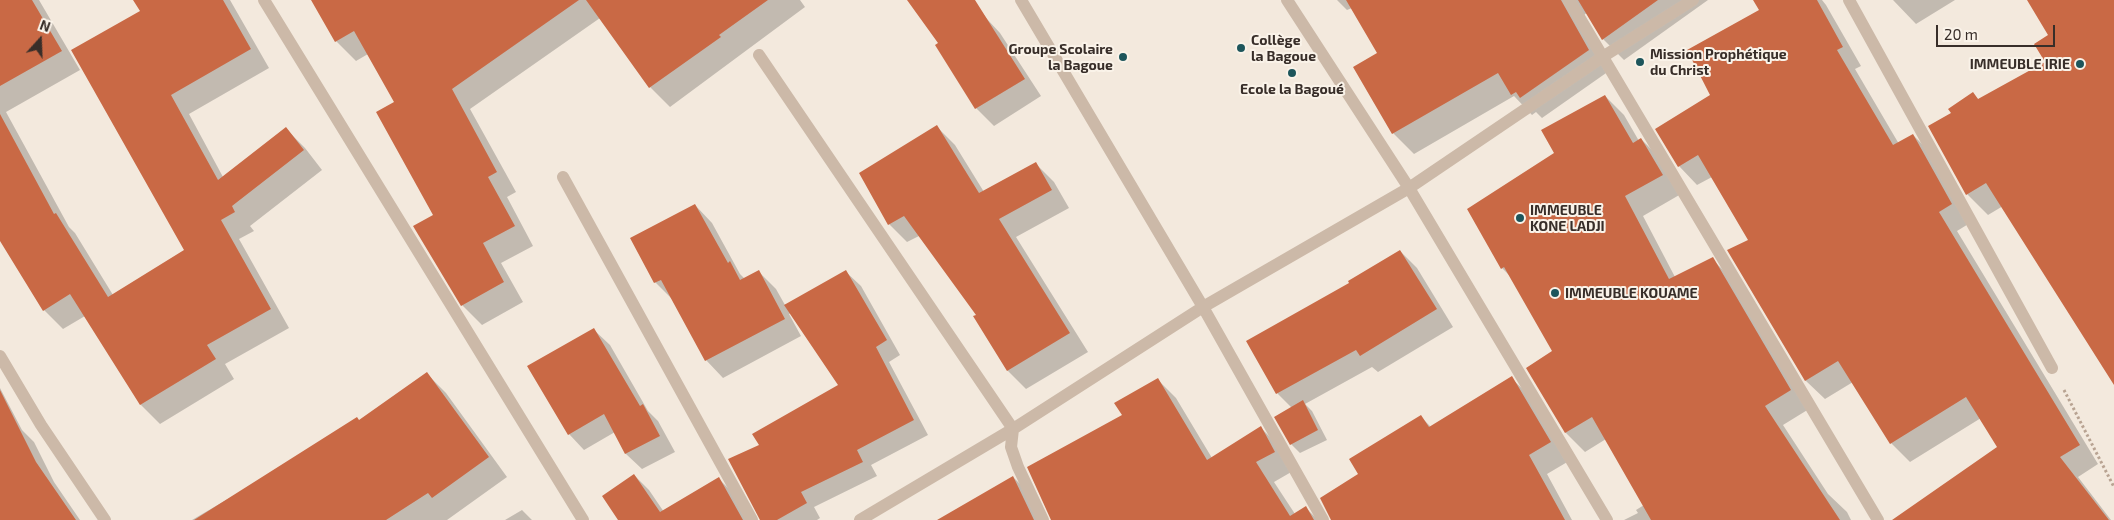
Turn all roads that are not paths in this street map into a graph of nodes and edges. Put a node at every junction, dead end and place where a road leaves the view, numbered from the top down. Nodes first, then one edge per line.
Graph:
1 (264, 0) edge
2 (1021, 0) edge
3 (1287, 0) edge
4 (1569, 0) edge
5 (1693, 0) edge
6 (1849, 0) edge
7 (759, 55) dead end
8 (1604, 56) junction
9 (563, 177) dead end
10 (1409, 188) junction
11 (1203, 307) junction
12 (0, 356) edge
13 (2052, 368) road end
14 (1012, 429) junction
15 (105, 520) edge
16 (583, 520) edge
17 (752, 520) edge
18 (860, 520) edge
19 (1043, 520) edge
20 (1323, 520) edge
21 (1607, 520) edge
22 (1878, 520) edge

1 - 16 street
2 - 11 street
3 - 10 street
4 - 8 street
5 - 8 street
6 - 13 street
7 - 14 street
8 - 10 street
8 - 22 street
9 - 17 street
10 - 11 street
10 - 21 street
11 - 14 street
11 - 20 street
12 - 15 street
14 - 18 street
14 - 19 street

